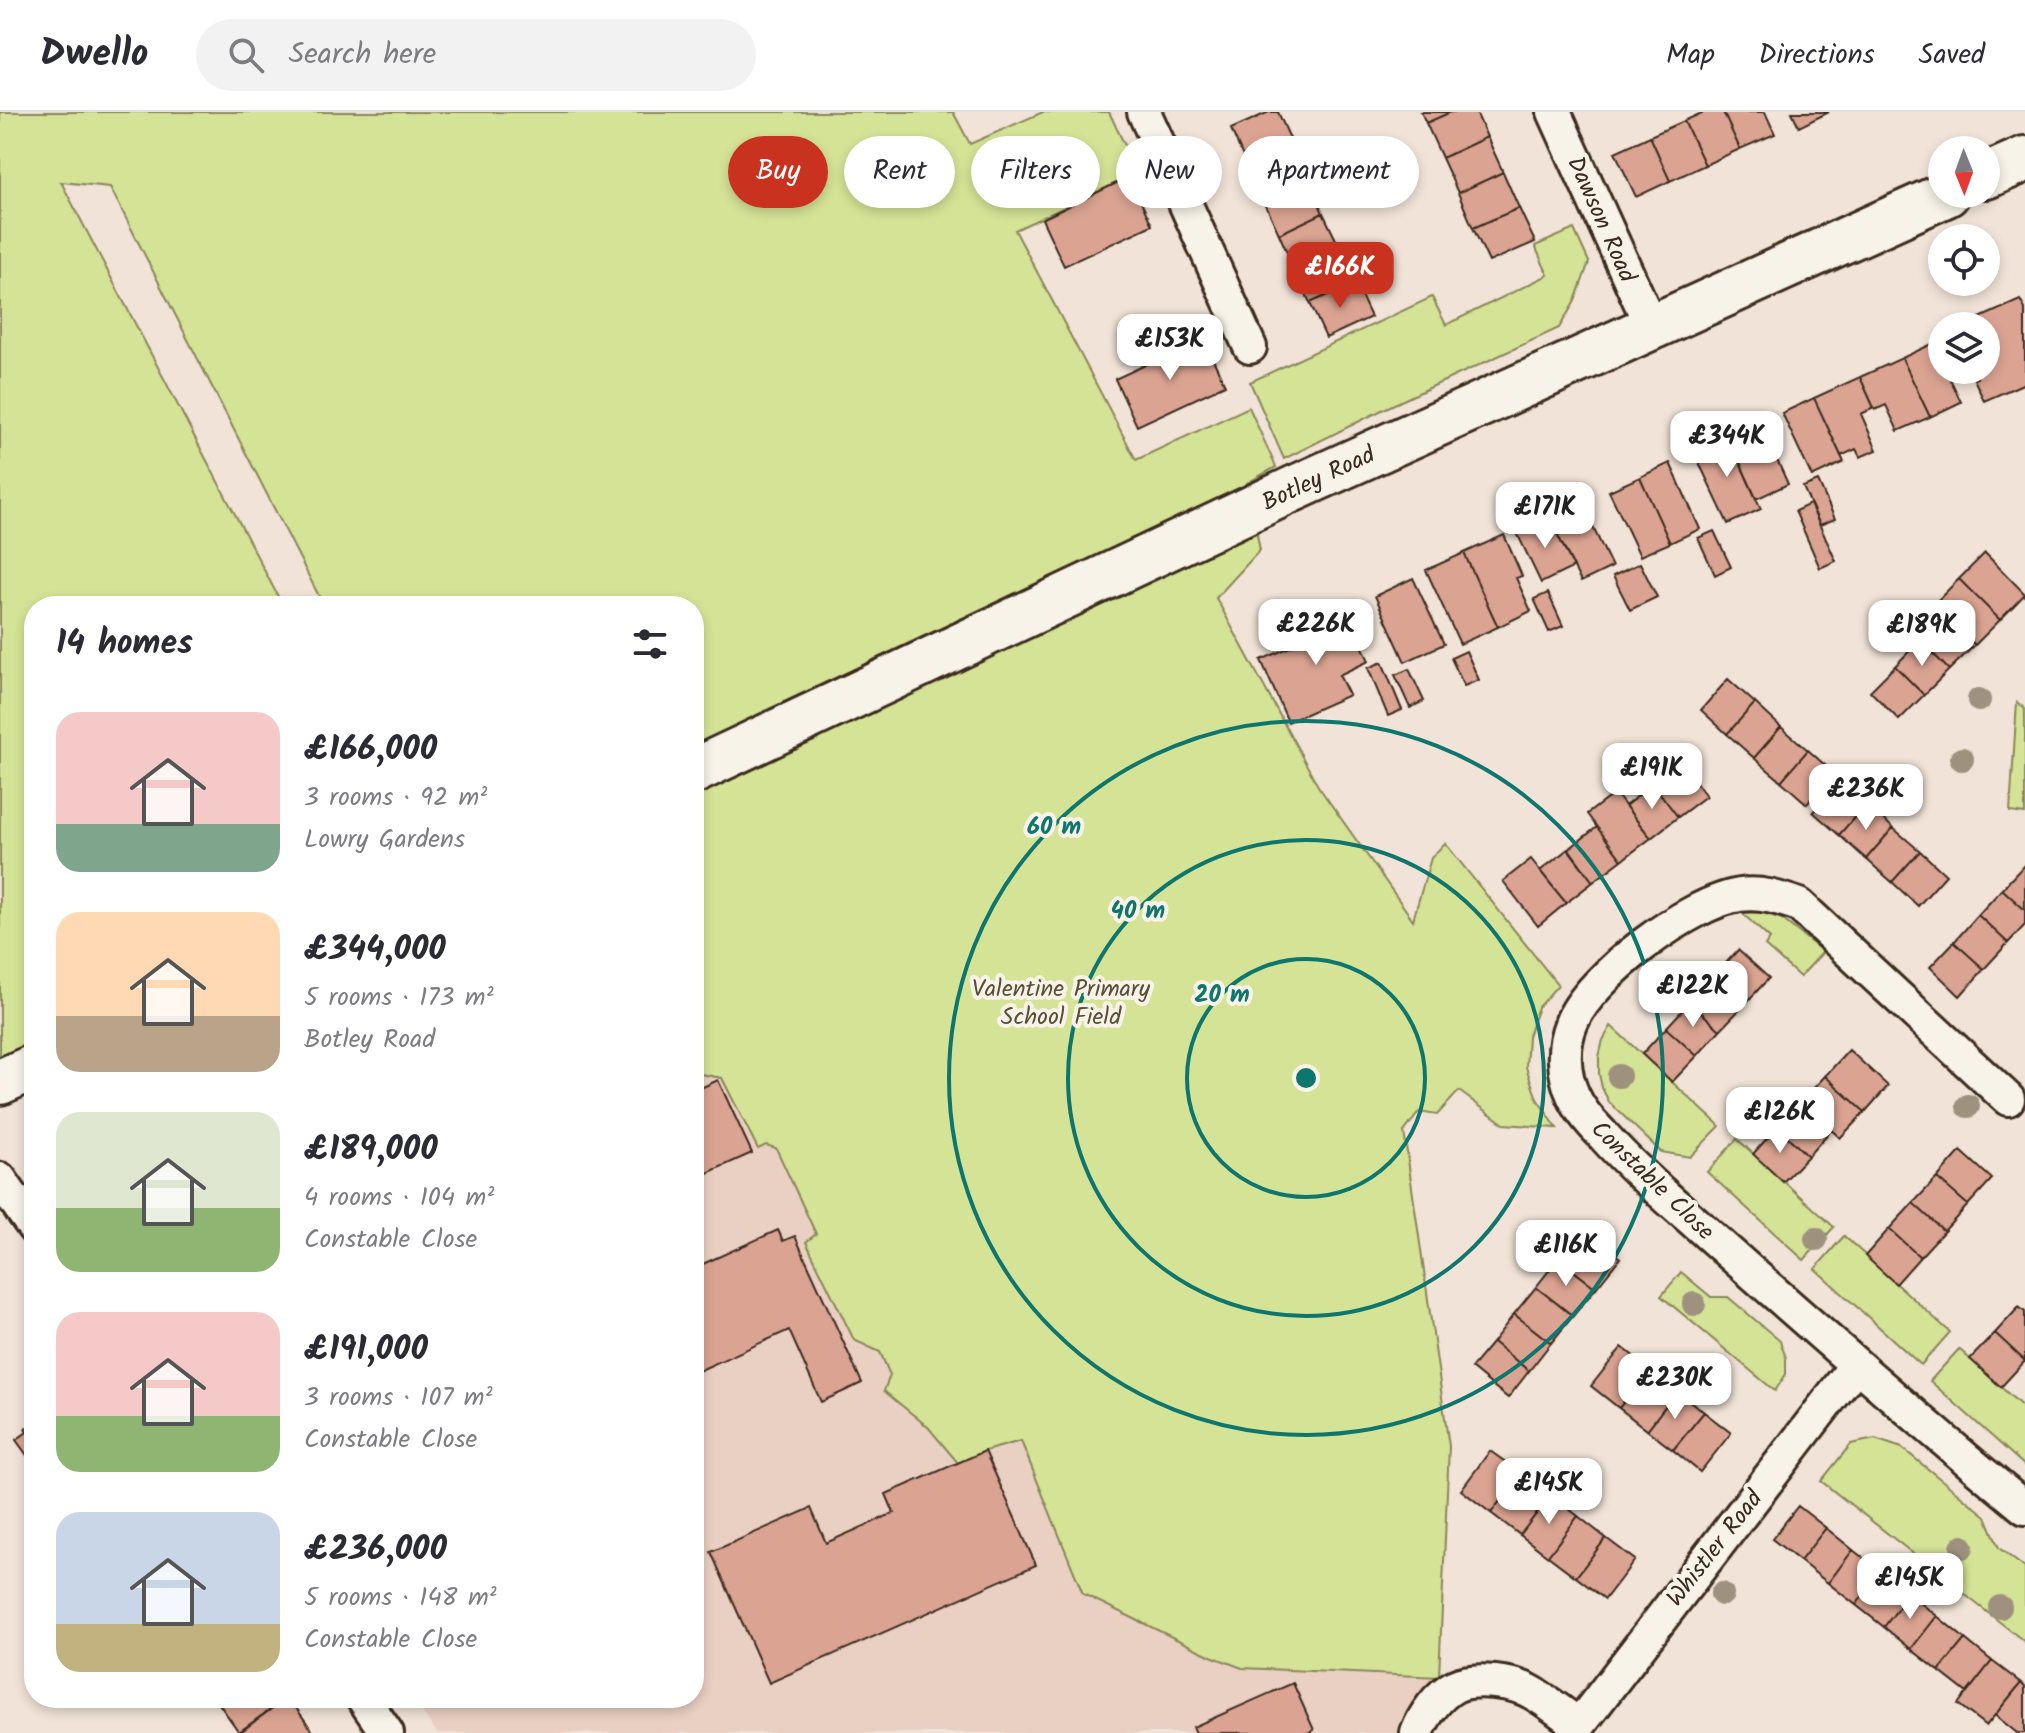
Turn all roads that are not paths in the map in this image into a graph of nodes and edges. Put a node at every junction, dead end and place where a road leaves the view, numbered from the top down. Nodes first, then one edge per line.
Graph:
1 (1144, 112) edge
2 (1554, 112) edge
3 (2025, 159) edge
4 (2000, 170) edge
5 (1928, 202) edge
6 (1651, 326) junction
7 (1250, 347) dead end
8 (704, 766) edge
9 (24, 1071) edge
10 (0, 1082) edge
11 (2008, 1099) dead end
12 (0, 1179) edge
13 (24, 1214) edge
14 (1856, 1365) junction
15 (2025, 1508) edge
16 (370, 1708) edge
17 (1576, 1729) edge
18 (387, 1733) edge
19 (1417, 1733) edge

1 - 7 street
2 - 6 street, Dawson Road
3 - 4 main road
5 - 6 main road, Botley Road
6 - 8 main road, Botley Road
9 - 10 main road
11 - 14 street, Constable Close
12 - 13 street
14 - 15 street, Constable Close
14 - 17 street, Whistler Road
16 - 18 street
17 - 19 street

